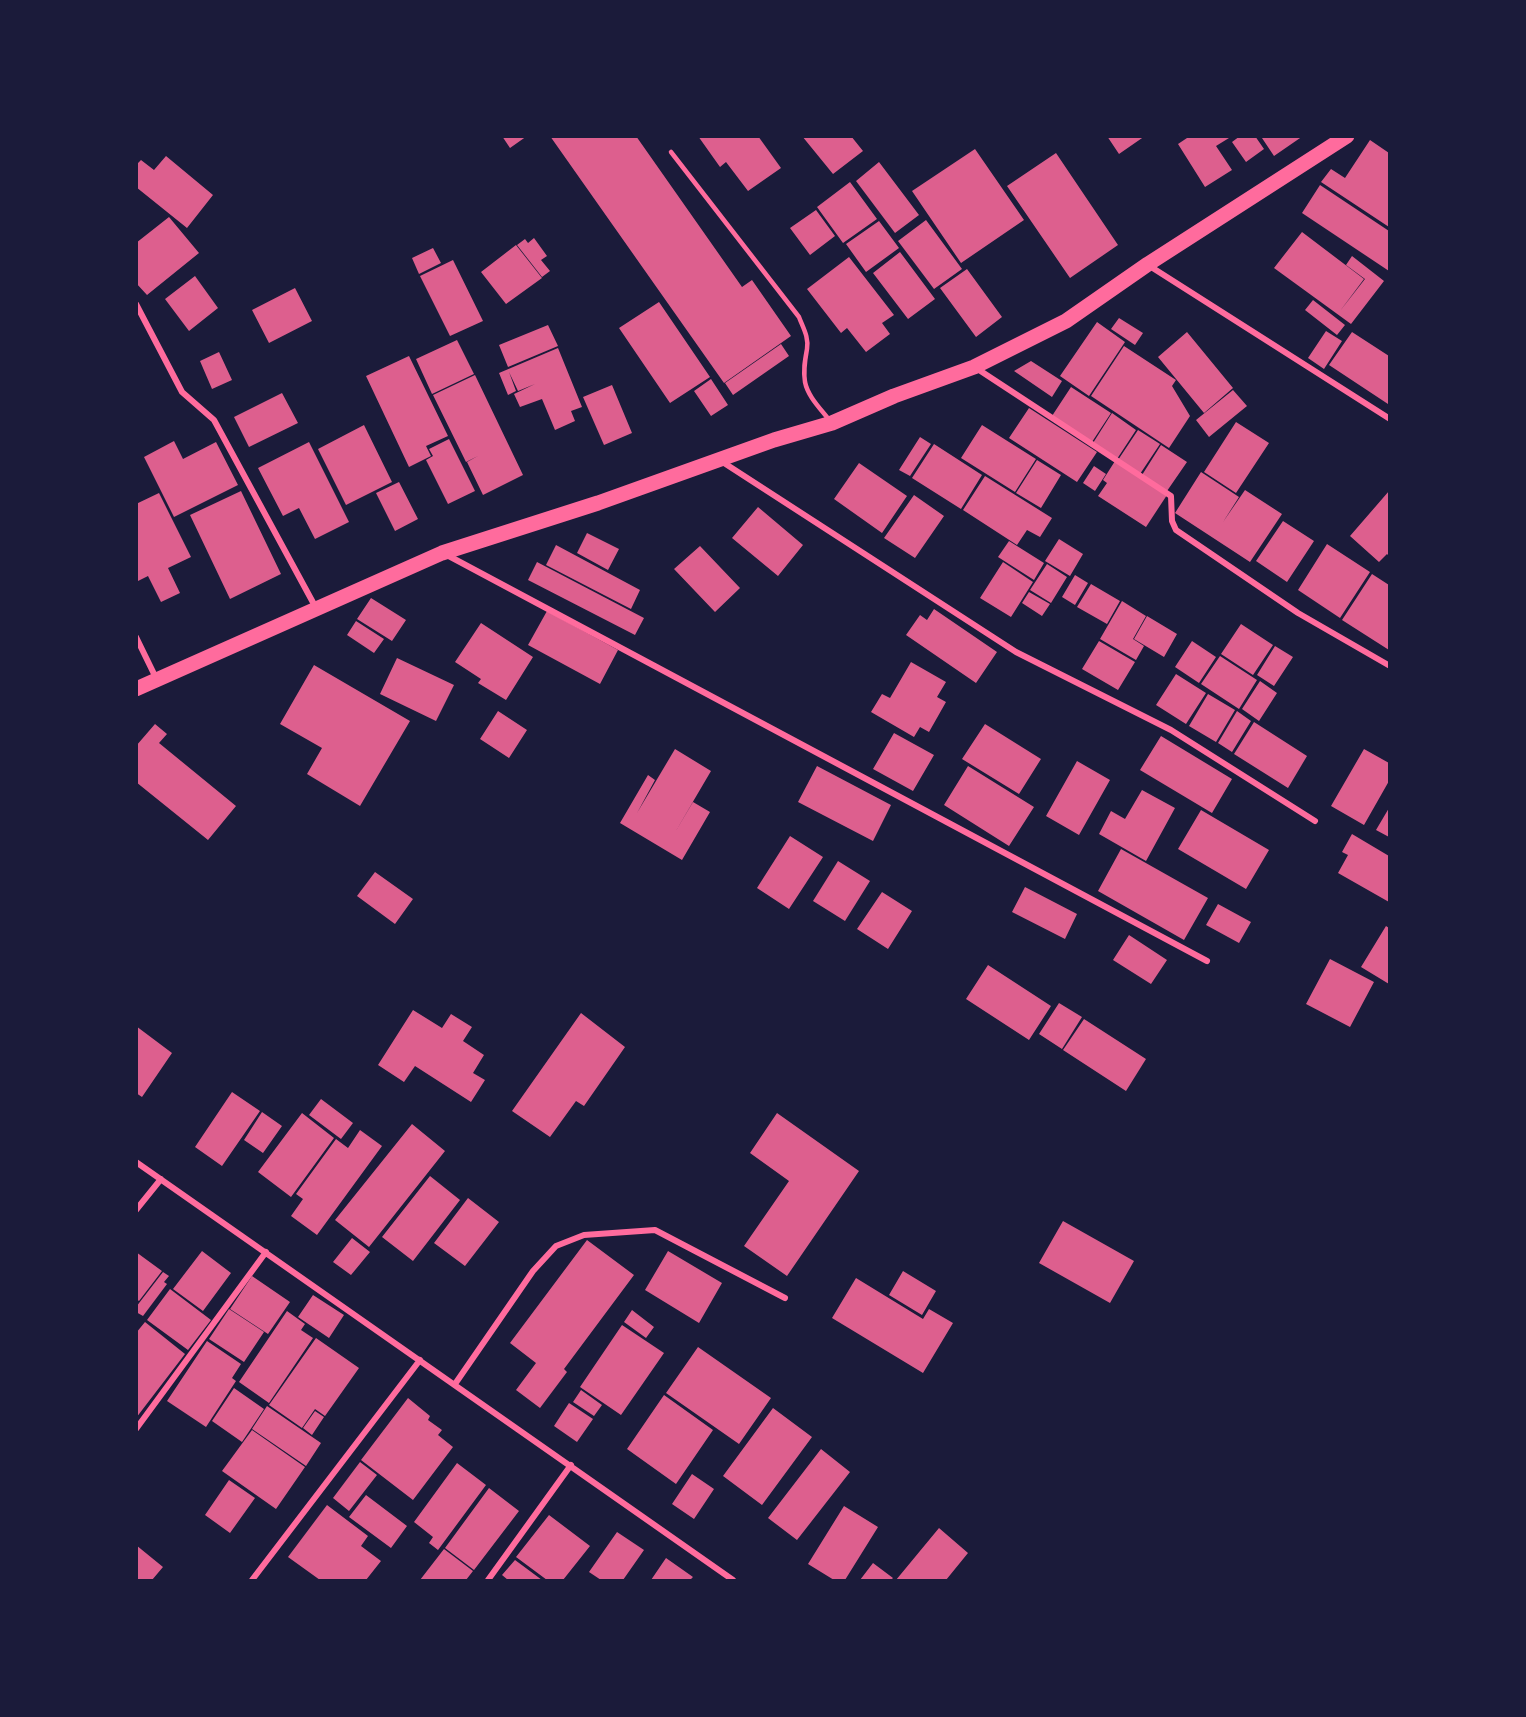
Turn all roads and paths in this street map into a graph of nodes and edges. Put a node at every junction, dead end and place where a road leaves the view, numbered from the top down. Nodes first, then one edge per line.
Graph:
1 (1343, 138) edge
2 (671, 152) dead end
3 (1148, 264) junction
4 (136, 304) edge
5 (974, 367) junction
6 (1389, 419) edge
7 (832, 423) junction
8 (718, 459) junction
9 (442, 553) junction
10 (316, 608) junction
11 (136, 637) edge
12 (1389, 666) edge
13 (157, 681) junction
14 (136, 689) edge
15 (1316, 821) dead end
16 (1207, 961) dead end
17 (136, 1162) edge
18 (161, 1179) junction
19 (136, 1210) edge
20 (266, 1252) junction
21 (785, 1298) dead end
22 (420, 1360) junction
23 (454, 1384) junction
24 (136, 1429) edge
25 (571, 1466) junction
26 (252, 1581) edge
27 (488, 1581) edge
28 (733, 1581) edge

1 - 3 main road
2 - 7 lane
3 - 5 main road
3 - 6 street
4 - 10 street
5 - 7 main road
5 - 12 street
7 - 8 main road
8 - 9 main road
8 - 15 street
9 - 10 main road
9 - 16 street
10 - 13 main road
11 - 13 street
13 - 14 main road
17 - 18 street
18 - 19 street
18 - 20 street
20 - 22 street
20 - 24 street
21 - 23 street
22 - 23 street
22 - 26 street
23 - 25 street
25 - 27 street
25 - 28 street

